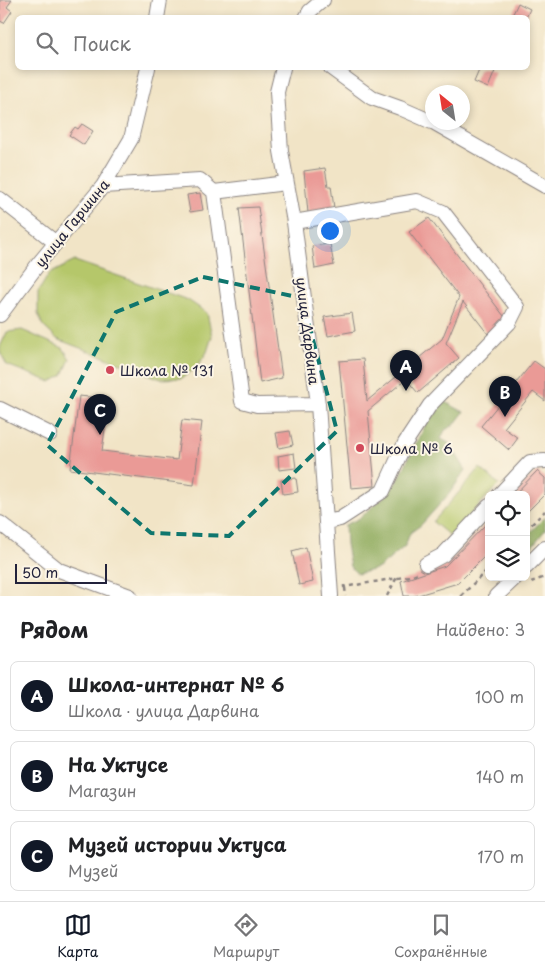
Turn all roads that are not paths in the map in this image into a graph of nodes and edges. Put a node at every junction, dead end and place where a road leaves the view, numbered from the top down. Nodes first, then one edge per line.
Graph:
1 (160, 0) edge
2 (323, 0) edge
3 (158, 15) edge
4 (308, 15) edge
5 (148, 70) edge
6 (282, 70) edge
7 (334, 70) edge
8 (425, 119) edge
9 (447, 130) edge
10 (286, 183) junction
11 (103, 186) junction
12 (545, 186) edge
13 (214, 192) junction
14 (0, 199) edge
15 (294, 222) junction
16 (56, 243) junction
17 (0, 315) edge
18 (318, 404) junction
19 (0, 409) edge
20 (50, 434) dead end
21 (545, 461) edge
22 (503, 491) edge
23 (485, 510) edge
24 (327, 522) junction
25 (0, 523) edge
26 (545, 548) edge
27 (530, 563) edge
28 (426, 564) dead end
29 (512, 581) edge
30 (130, 596) edge
31 (331, 596) edge
32 (496, 596) edge

1 - 3 street
2 - 4 street
5 - 11 street, улица Гаршина
6 - 10 street, улица Дарвина
7 - 8 street
9 - 12 street
10 - 13 street
10 - 15 street, улица Дарвина
11 - 13 street
11 - 16 street, улица Гаршина
13 - 18 street
14 - 16 street
15 - 18 street, улица Дарвина
15 - 24 street
16 - 17 street, улица Гаршина
18 - 24 street, улица Дарвина
19 - 20 street
21 - 22 street
23 - 28 street
24 - 31 street, улица Дарвина
25 - 30 street
26 - 27 street
29 - 32 street

